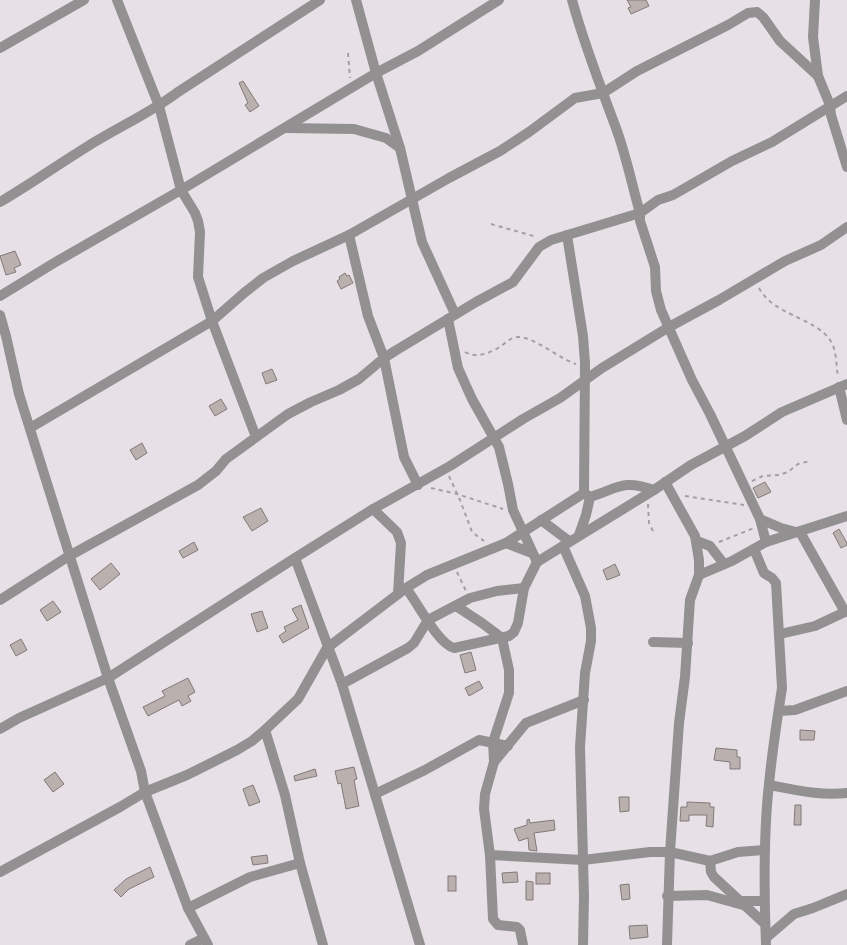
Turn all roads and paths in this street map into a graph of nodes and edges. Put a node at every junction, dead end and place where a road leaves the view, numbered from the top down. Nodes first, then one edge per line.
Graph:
1 (84, 0) edge
2 (117, 0) edge
3 (320, 0) edge
4 (356, 0) edge
5 (499, 0) edge
6 (572, 0) edge
7 (815, 0) edge
8 (0, 48) edge
9 (348, 53) dead end
10 (376, 73) junction
11 (818, 76) junction
12 (351, 88) junction
13 (603, 93) junction
14 (847, 96) edge
15 (830, 105) junction
16 (159, 106) junction
17 (284, 128) junction
18 (400, 148) junction
19 (847, 167) edge
20 (181, 190) junction
21 (413, 199) junction
22 (0, 202) edge
23 (640, 213) junction
24 (491, 224) dead end
25 (847, 227) edge
26 (349, 235) junction
27 (567, 235) junction
28 (551, 240) junction
29 (754, 279) junction
30 (0, 296) edge
31 (0, 315) edge
32 (451, 316) junction
33 (212, 321) junction
34 (669, 327) junction
35 (454, 347) junction
36 (384, 358) junction
37 (585, 365) junction
38 (602, 368) junction
39 (585, 382) junction
40 (843, 386) edge
41 (847, 420) edge
42 (30, 428) junction
43 (256, 437) junction
44 (493, 438) junction
45 (724, 447) junction
46 (810, 461) dead end
47 (445, 469) junction
48 (665, 482) junction
49 (418, 485) junction
50 (744, 485) junction
51 (652, 491) junction
52 (458, 494) junction
53 (672, 494) junction
54 (587, 495) junction
55 (754, 507) junction
56 (373, 509) junction
57 (513, 510) junction
58 (847, 516) edge
59 (541, 520) junction
60 (761, 523) junction
61 (522, 531) junction
62 (653, 531) dead end
63 (800, 532) junction
64 (579, 535) junction
65 (697, 541) junction
66 (766, 542) junction
67 (506, 543) junction
68 (566, 544) junction
69 (710, 546) junction
70 (494, 547) junction
71 (754, 549) junction
72 (70, 556) junction
73 (535, 557) junction
74 (295, 558) junction
75 (454, 563) junction
76 (724, 564) junction
77 (699, 575) junction
78 (524, 588) junction
79 (402, 591) junction
80 (470, 598) junction
81 (0, 600) edge
82 (456, 606) junction
83 (846, 612) edge
84 (428, 620) junction
85 (780, 634) junction
86 (502, 638) junction
87 (653, 642) dead end
88 (688, 643) junction
89 (327, 648) junction
90 (108, 678) junction
91 (342, 684) junction
92 (847, 691) edge
93 (584, 700) junction
94 (779, 712) junction
95 (0, 729) edge
96 (265, 730) junction
97 (493, 742) junction
98 (508, 746) junction
99 (494, 762) junction
100 (769, 785) junction
101 (145, 792) junction
102 (847, 793) edge
103 (375, 794) junction
104 (765, 850) junction
105 (670, 852) junction
106 (490, 855) junction
107 (583, 860) junction
108 (710, 861) junction
109 (300, 863) junction
110 (0, 872) edge
111 (847, 894) edge
112 (668, 896) junction
113 (764, 900) junction
114 (744, 904) junction
115 (188, 908) junction
116 (764, 923) junction
117 (206, 941) edge
118 (766, 941) edge
119 (190, 945) edge
120 (323, 945) edge
121 (420, 945) edge
122 (523, 945) edge
123 (583, 945) edge
124 (667, 945) edge

1 - 8 street
2 - 16 street
3 - 16 street
4 - 10 street
5 - 10 street
6 - 13 street
7 - 11 street
9 - 12 path
10 - 12 street
10 - 18 street
11 - 13 street
11 - 15 street
12 - 17 street
13 - 21 street
13 - 23 street
14 - 15 street
15 - 19 street
15 - 23 street
16 - 20 street
16 - 22 street
17 - 18 street
17 - 20 street
18 - 21 street
20 - 30 street
20 - 33 street
21 - 26 street
21 - 32 street
23 - 27 street
23 - 34 street
24 - 28 path
25 - 29 street
26 - 33 street
26 - 36 street
27 - 28 street
27 - 37 street
28 - 32 street
29 - 34 street
29 - 40 path
31 - 42 street
32 - 35 street
32 - 36 street
33 - 42 street
33 - 43 street
34 - 38 street
34 - 45 street
35 - 37 path
35 - 44 street
36 - 43 street
36 - 49 street
37 - 38 street
37 - 39 street
38 - 39 street
39 - 44 street
39 - 54 street
40 - 41 street
40 - 45 street
42 - 72 street
43 - 72 street
44 - 47 street
44 - 57 street
45 - 48 street
45 - 50 street
46 - 50 path
47 - 49 street
47 - 52 path
48 - 51 street
48 - 53 street
49 - 52 path
49 - 56 street
50 - 55 street
51 - 54 street
51 - 62 path
51 - 64 street
52 - 57 path
52 - 70 path
53 - 55 path
53 - 65 street
54 - 59 street
54 - 64 street
55 - 60 street
56 - 74 street
56 - 79 street
57 - 61 street
58 - 63 street
59 - 61 street
59 - 68 street
60 - 63 street
60 - 66 street
60 - 69 path
61 - 67 street
61 - 73 street
63 - 66 street
63 - 83 street
64 - 68 street
65 - 69 street
65 - 77 street
66 - 71 street
67 - 70 street
67 - 73 street
68 - 73 street
68 - 93 street
69 - 76 street
70 - 75 street
71 - 76 street
71 - 85 street
72 - 81 street
72 - 90 street
73 - 78 street
74 - 89 street
74 - 90 street
75 - 79 street
75 - 80 path
76 - 77 street
77 - 88 street
78 - 80 street
78 - 86 street
79 - 84 street
79 - 89 street
80 - 82 street
82 - 84 street
82 - 86 street
83 - 85 street
84 - 86 street
84 - 91 street
85 - 94 street
86 - 97 street
87 - 88 street
88 - 105 street
89 - 91 street
89 - 96 street
90 - 95 street
90 - 101 street
91 - 103 street
92 - 94 street
93 - 98 street
93 - 107 street
94 - 100 street
96 - 101 street
96 - 109 street
97 - 98 street
97 - 99 street
97 - 103 street
98 - 99 street
99 - 106 street
100 - 102 street
100 - 104 street
101 - 110 street
101 - 115 street
103 - 121 street
104 - 108 street
104 - 113 street
105 - 107 street
105 - 108 street
105 - 112 street
106 - 107 street
106 - 122 street
107 - 123 street
108 - 114 street
109 - 115 street
109 - 120 street
111 - 118 street
112 - 114 street
112 - 124 street
113 - 114 street
113 - 116 street
114 - 116 street
115 - 117 street
116 - 118 street
117 - 119 street

